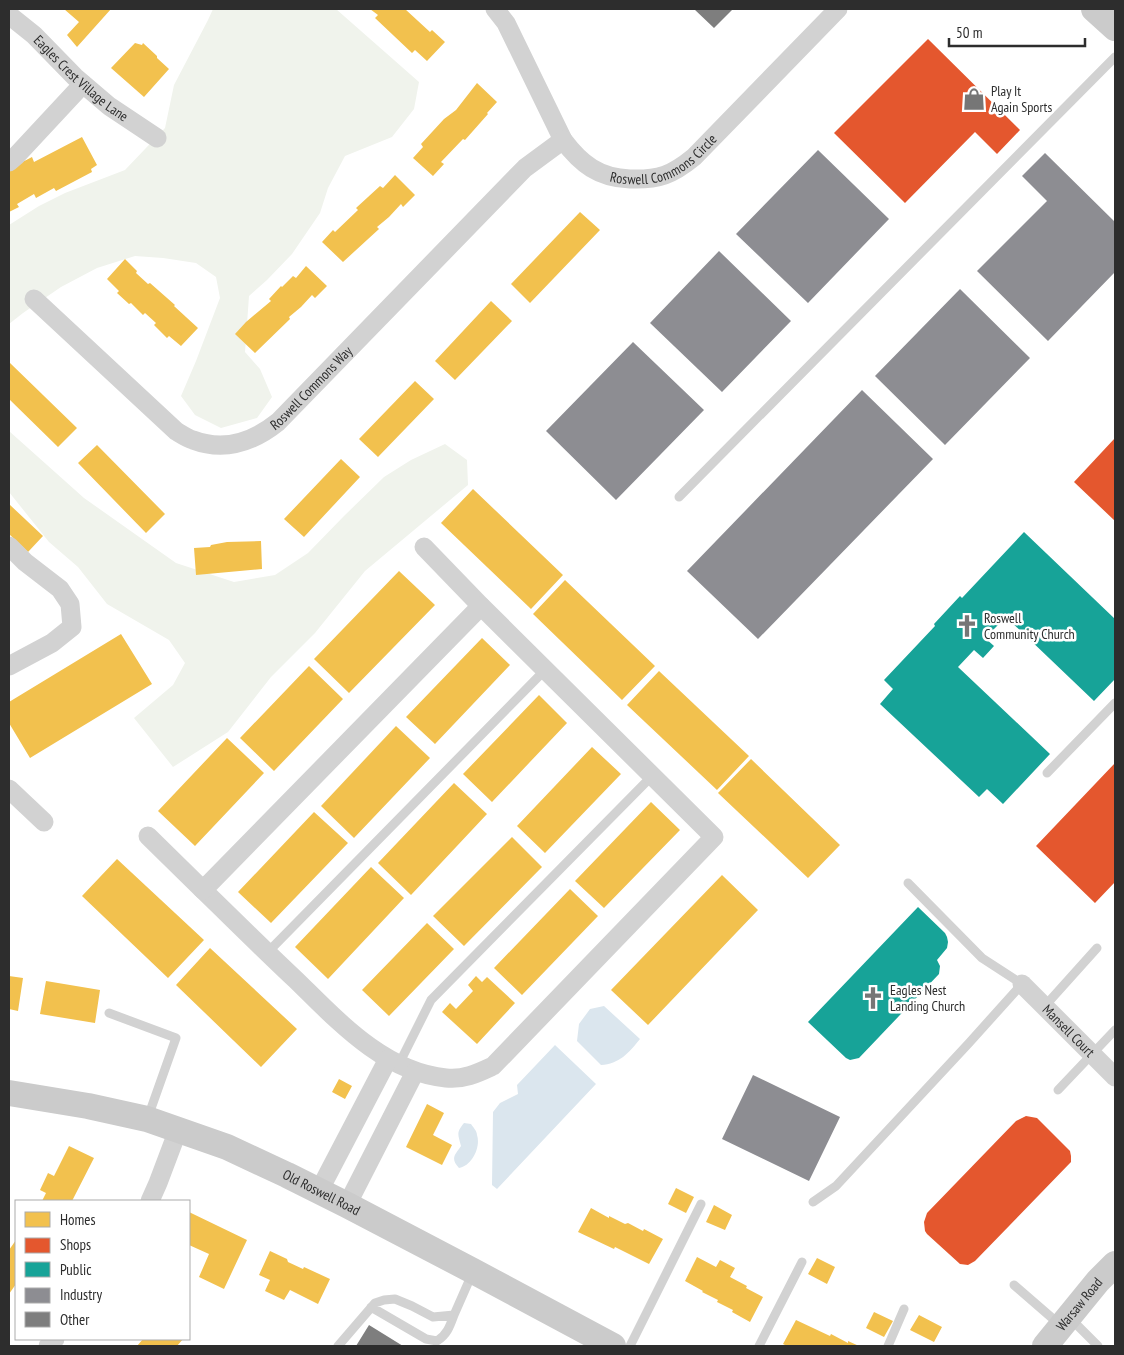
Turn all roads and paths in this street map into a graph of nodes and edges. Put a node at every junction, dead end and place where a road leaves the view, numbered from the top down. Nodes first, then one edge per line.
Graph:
1 (495, 9) edge
2 (838, 9) edge
3 (1094, 9) edge
4 (9, 15) edge
5 (1115, 28) edge
6 (1115, 56) edge
7 (83, 84) junction
8 (157, 138) dead end
9 (563, 140) junction
10 (9, 162) edge
11 (34, 299) dead end
12 (679, 497) dead end
13 (9, 546) edge
14 (424, 547) dead end
15 (481, 606) junction
16 (9, 666) edge
17 (545, 670) junction
18 (1115, 702) edge
19 (1047, 773) dead end
20 (652, 776) junction
21 (9, 789) edge
22 (44, 822) dead end
23 (148, 836) dead end
24 (908, 883) dead end
25 (203, 890) junction
26 (1097, 948) dead end
27 (267, 953) junction
28 (1022, 984) junction
29 (1044, 1007) junction
30 (109, 1013) dead end
31 (1115, 1030) edge
32 (1093, 1055) junction
33 (401, 1065) junction
34 (1115, 1077) edge
35 (1058, 1090) dead end
36 (9, 1093) edge
37 (366, 1101) junction
38 (393, 1114) junction
39 (147, 1119) junction
40 (178, 1130) junction
41 (318, 1192) junction
42 (150, 1200) edge
43 (813, 1202) dead end
44 (702, 1204) dead end
45 (347, 1205) junction
46 (802, 1262) dead end
47 (1115, 1264) edge
48 (473, 1271) junction
49 (1014, 1285) dead end
50 (371, 1307) junction
51 (904, 1309) dead end
52 (454, 1315) junction
53 (1065, 1321) junction
54 (338, 1346) edge
55 (613, 1346) edge
56 (630, 1346) edge
57 (760, 1346) edge
58 (888, 1346) edge
59 (1045, 1346) edge
60 (1098, 1346) edge

1 - 9 street, Roswell Commons Circle
2 - 9 street, Roswell Commons Circle
3 - 5 street
4 - 7 street, Eagles Crest Village Lane
6 - 12 lane
7 - 8 street, Eagles Crest Village Lane
7 - 10 street
9 - 11 street, Roswell Commons Way
13 - 16 street
14 - 15 street
15 - 17 street
15 - 25 street
17 - 20 street
17 - 27 lane
18 - 19 lane
20 - 33 lane
20 - 33 street
21 - 22 street
23 - 25 street
24 - 28 lane
25 - 27 street
26 - 29 lane
27 - 33 street
28 - 29 street, Mansell Court
28 - 43 lane
29 - 32 street, Mansell Court
30 - 39 lane
31 - 32 lane
32 - 34 street, Mansell Court
32 - 35 lane
33 - 37 street
33 - 38 street
36 - 39 street, Old Roswell Road
37 - 38 street
37 - 41 street
38 - 45 street
39 - 40 street, Old Roswell Road
40 - 41 street, Old Roswell Road
40 - 42 street
41 - 45 street, Old Roswell Road
44 - 56 lane
45 - 48 street, Old Roswell Road
46 - 57 lane
47 - 53 street, Warsaw Road
48 - 52 lane
48 - 55 street, Old Roswell Road
49 - 53 lane
50 - 52 lane
50 - 52 lane
50 - 54 lane
51 - 58 lane
53 - 59 street, Warsaw Road
53 - 60 lane

